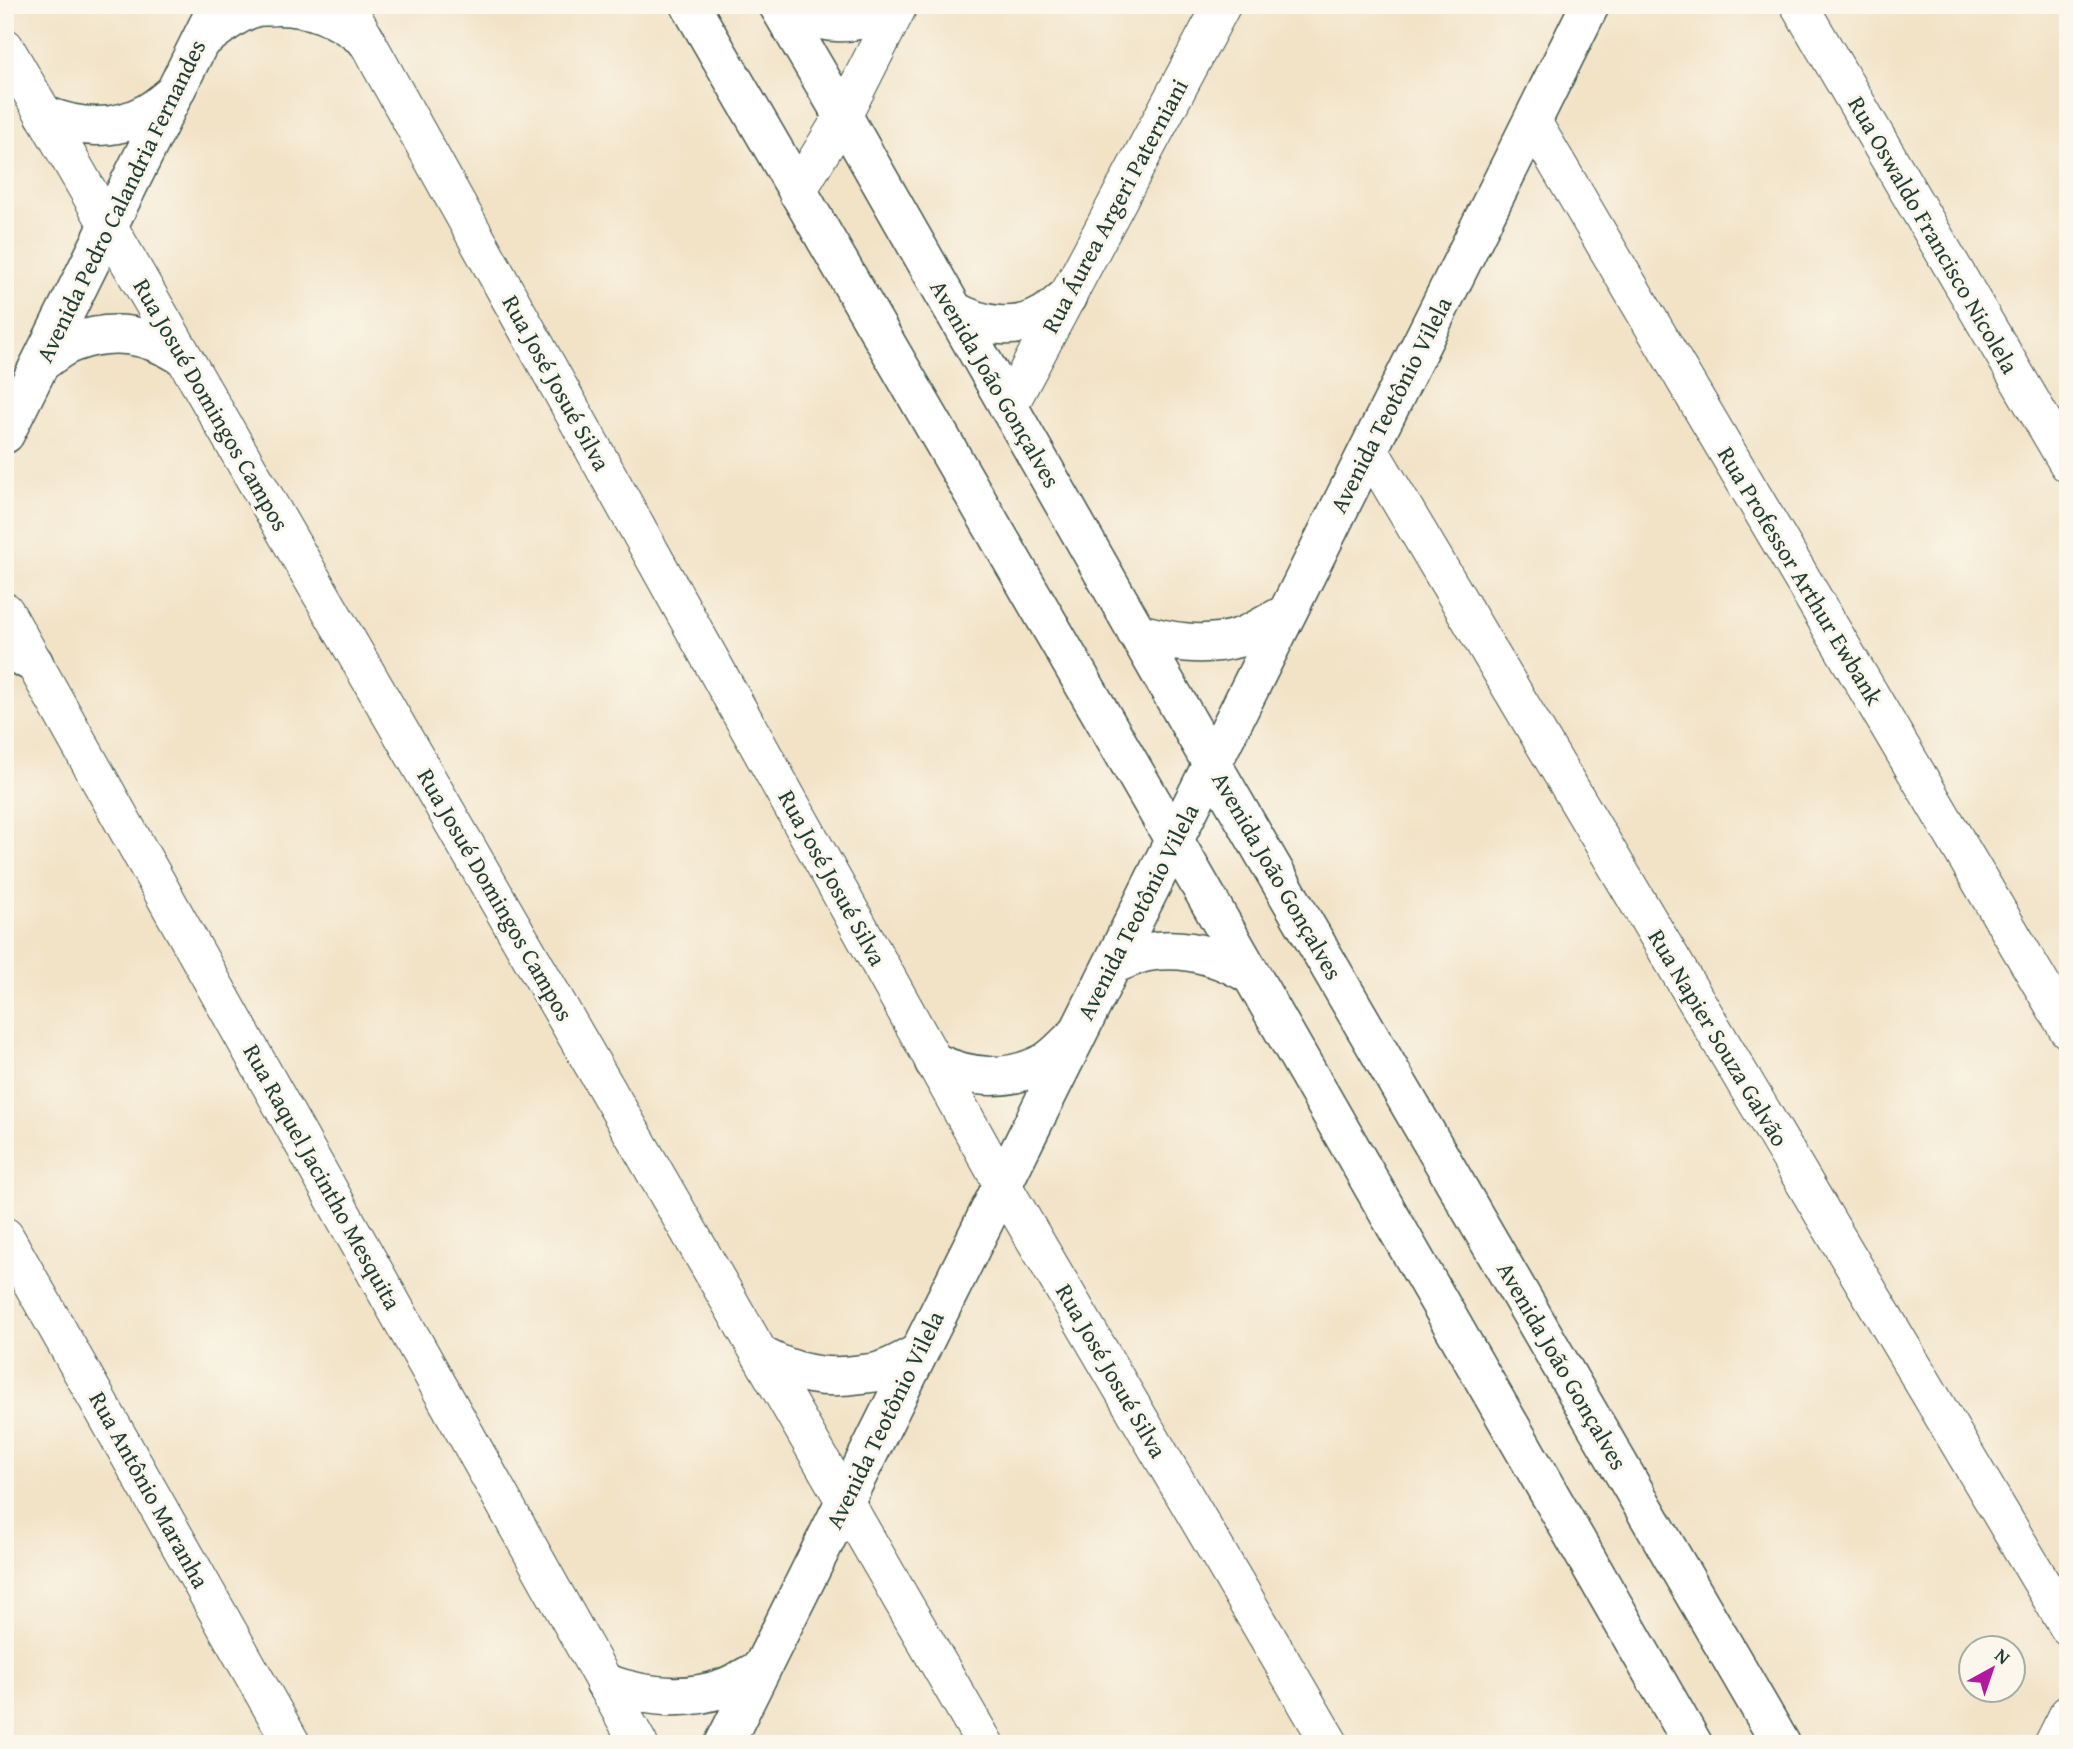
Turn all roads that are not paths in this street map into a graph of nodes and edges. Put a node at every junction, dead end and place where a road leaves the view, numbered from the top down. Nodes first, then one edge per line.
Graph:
1 (218, 5) edge
2 (346, 5) edge
3 (690, 5) edge
4 (780, 5) edge
5 (897, 5) edge
6 (1222, 5) edge
7 (1590, 5) edge
8 (1799, 5) edge
9 (365, 39) junction
10 (201, 41) junction
11 (5, 47) edge
12 (174, 93) junction
13 (45, 116) junction
14 (842, 116) junction
15 (1532, 121) junction
16 (797, 192) junction
17 (109, 226) junction
18 (1067, 298) junction
19 (953, 310) junction
20 (181, 355) junction
21 (42, 362) junction
22 (1008, 408) junction
23 (5, 434) edge
24 (1368, 449) junction
25 (2068, 464) edge
26 (5, 611) edge
27 (1286, 614) junction
28 (1136, 632) junction
29 (20, 656) edge
30 (1212, 764) junction
31 (1174, 840) junction
32 (1112, 965) junction
33 (1252, 976) junction
34 (2068, 1030) edge
35 (1075, 1037) junction
36 (934, 1062) junction
37 (1002, 1184) junction
38 (5, 1236) edge
39 (918, 1353) junction
40 (762, 1356) junction
41 (845, 1500) junction
42 (2068, 1627) edge
43 (761, 1669) junction
44 (605, 1683) junction
45 (2068, 1714) edge
46 (292, 1744) edge
47 (639, 1744) edge
48 (724, 1744) edge
49 (985, 1744) edge
50 (1329, 1744) edge
51 (1693, 1744) edge
52 (1781, 1744) edge
53 (2053, 1744) edge

1 - 10 main road, Avenida Pedro Calandria Fernandes
2 - 9 street, Rua José Josué Silva
3 - 16 main road
4 - 5 main road
4 - 14 main road, Avenida João Gonçalves
5 - 14 street
6 - 18 street, Rua Áurea Argeri Paterniani
7 - 15 main road, Avenida Teotônio Vilela
8 - 25 street, Rua Oswaldo Francisco Nicolela
9 - 10 main road
9 - 36 street, Rua José Josué Silva
10 - 12 main road, Avenida Pedro Calandria Fernandes
11 - 13 street, Rua Josué Domingos Campos
12 - 13 main road
12 - 17 main road, Avenida Pedro Calandria Fernandes
13 - 17 street, Rua Josué Domingos Campos
14 - 16 street
14 - 19 main road, Avenida João Gonçalves
15 - 24 main road, Avenida Teotônio Vilela
15 - 34 street, Rua Professor Arthur Ewbank
16 - 31 main road
17 - 20 street, Rua Josué Domingos Campos
17 - 21 main road, Avenida Pedro Calandria Fernandes
18 - 19 main road
18 - 22 street, Rua Áurea Argeri Paterniani
19 - 22 main road, Avenida João Gonçalves
20 - 21 main road
20 - 40 street, Rua Josué Domingos Campos
21 - 23 main road, Avenida Pedro Calandria Fernandes
22 - 28 main road, Avenida João Gonçalves
24 - 27 main road, Avenida Teotônio Vilela
24 - 42 street, Rua Napier Souza Galvão
26 - 29 street, Rua Raquel Jacintho Mesquita
27 - 28 main road
27 - 30 main road, Avenida Teotônio Vilela
28 - 30 main road, Avenida João Gonçalves
29 - 44 street, Rua Raquel Jacintho Mesquita
30 - 31 main road, Avenida Teotônio Vilela
30 - 52 main road, Avenida João Gonçalves
31 - 32 main road, Avenida Teotônio Vilela
31 - 33 main road
32 - 33 main road
32 - 35 main road, Avenida Teotônio Vilela
33 - 51 main road
35 - 36 main road
35 - 37 main road, Avenida Teotônio Vilela
36 - 37 street, Rua José Josué Silva
37 - 39 main road, Avenida Teotônio Vilela
37 - 50 street, Rua José Josué Silva
38 - 46 street, Rua Antônio Maranha
39 - 40 main road
39 - 41 main road, Avenida Teotônio Vilela
40 - 41 street, Rua Josué Domingos Campos
41 - 43 main road, Avenida Teotônio Vilela
41 - 49 street, Rua Josué Domingos Campos
43 - 44 main road
43 - 48 main road, Avenida Teotônio Vilela
44 - 47 street, Rua Raquel Jacintho Mesquita
45 - 53 street

